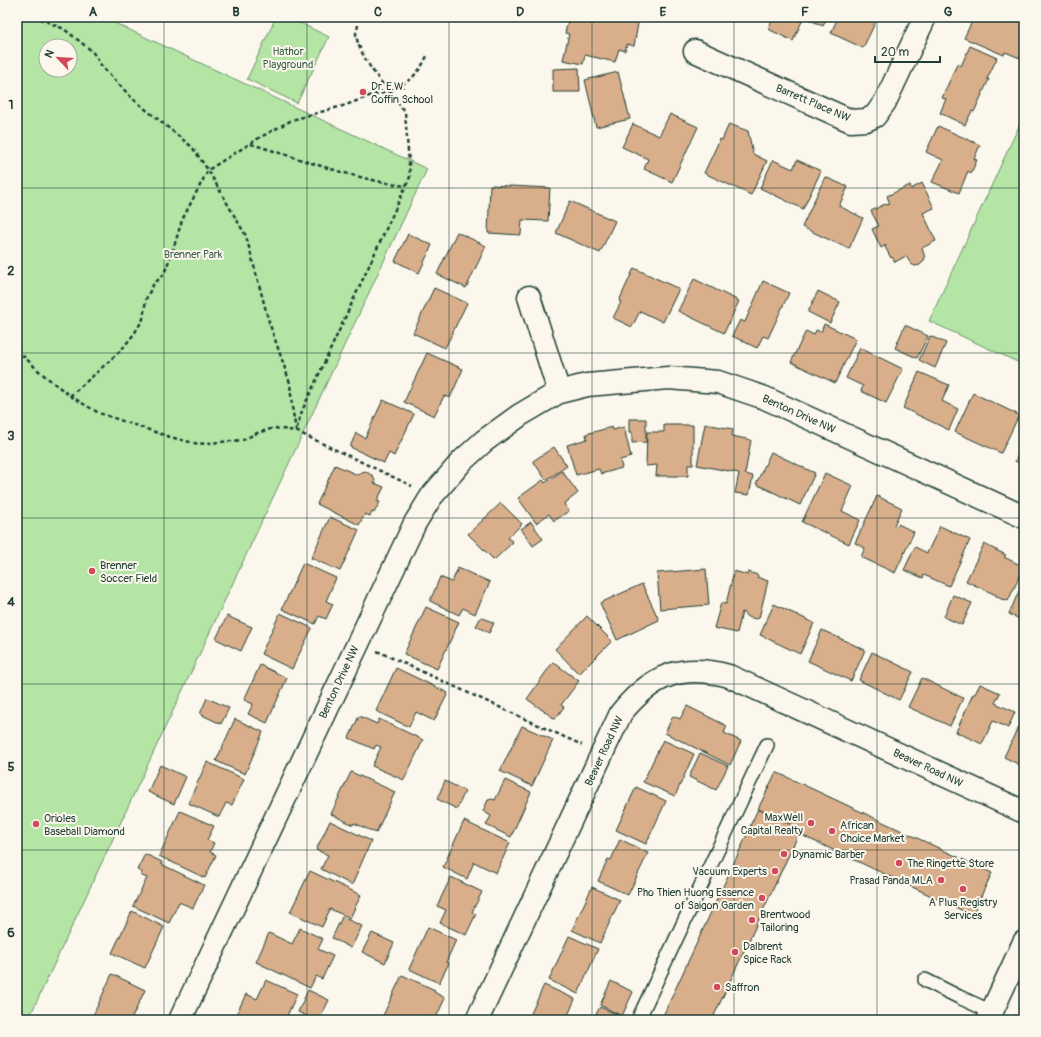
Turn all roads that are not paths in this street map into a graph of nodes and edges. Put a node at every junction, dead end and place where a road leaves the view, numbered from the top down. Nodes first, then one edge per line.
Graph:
1 (925, 17) edge
2 (695, 51) dead end
3 (529, 297) dead end
4 (559, 392) junction
5 (1024, 517) edge
6 (767, 745) dead end
7 (1024, 812) edge
8 (1024, 942) edge
9 (925, 980) dead end
10 (990, 1016) edge
11 (180, 1020) edge
12 (477, 1020) edge
13 (638, 1020) edge

1 - 2 street, Barrett Place NW
3 - 4 street
4 - 5 street, Benton Drive NW
4 - 11 street, Benton Drive NW
6 - 13 lane
7 - 12 street, Beaver Road NW
8 - 10 street
9 - 10 lane

